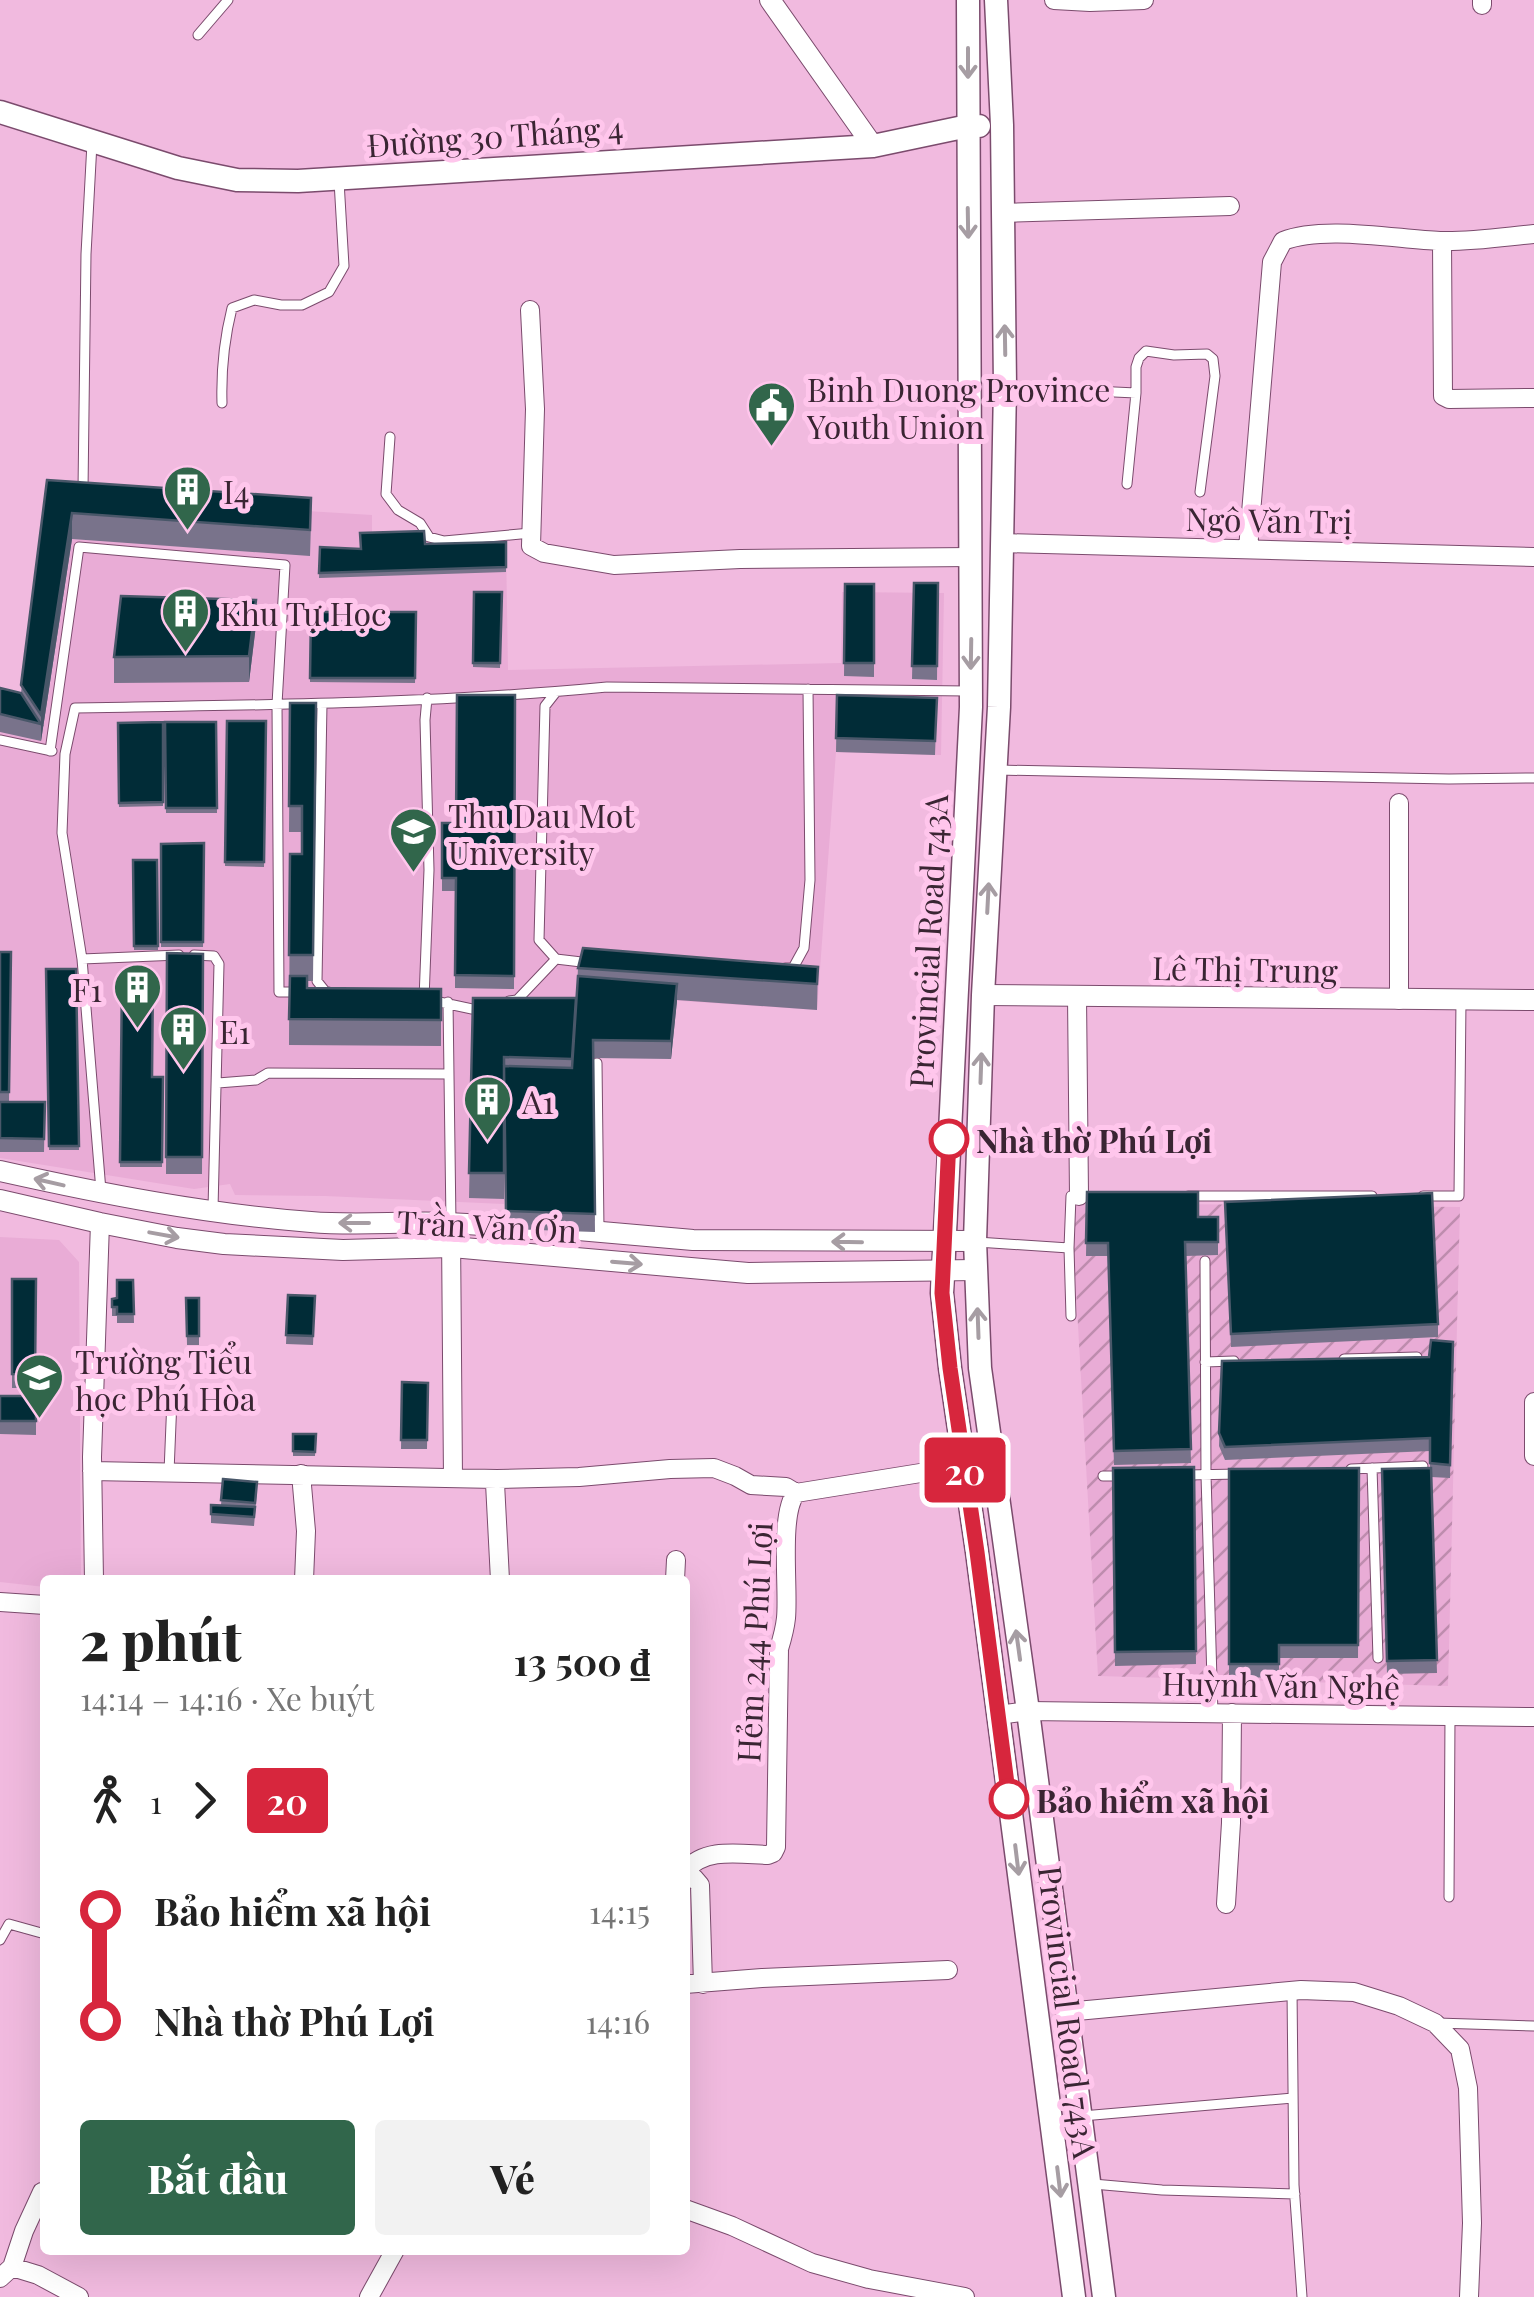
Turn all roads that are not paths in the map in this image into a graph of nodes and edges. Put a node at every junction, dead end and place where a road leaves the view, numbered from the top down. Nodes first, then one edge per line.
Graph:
1 (228, 0) edge
2 (770, 0) edge
3 (968, 0) edge
4 (996, 0) edge
5 (1054, 0) edge
6 (1144, 0) edge
7 (198, 35) dead end
8 (0, 112) edge
9 (1002, 125) junction
10 (968, 126) junction
11 (92, 140) junction
12 (873, 146) junction
13 (339, 178) junction
14 (1230, 206) dead end
15 (1003, 214) junction
16 (1534, 234) edge
17 (1442, 241) junction
18 (530, 310) dead end
19 (1005, 386) junction
20 (1136, 392) junction
21 (1534, 398) edge
22 (222, 403) dead end
23 (390, 438) dead end
24 (1127, 484) dead end
25 (83, 490) edge
26 (1200, 492) dead end
27 (531, 533) junction
28 (1002, 543) junction
29 (1248, 549) junction
30 (1534, 556) edge
31 (972, 557) junction
32 (808, 689) junction
33 (970, 690) junction
34 (556, 692) junction
35 (427, 698) junction
36 (278, 704) junction
37 (322, 704) junction
38 (0, 740) edge
39 (50, 750) junction
40 (64, 754) junction
41 (995, 770) junction
42 (1534, 778) edge
43 (1400, 803) dead end
44 (82, 958) junction
45 (556, 959) junction
46 (598, 963) edge
47 (768, 968) edge
48 (325, 991) junction
49 (339, 995) edge
50 (983, 995) junction
51 (956, 996) junction
52 (1077, 996) junction
53 (424, 999) junction
54 (405, 1000) edge
55 (1399, 1000) junction
56 (1461, 1000) junction
57 (1534, 1000) edge
58 (448, 1002) junction
59 (597, 1062) edge
60 (449, 1074) junction
61 (218, 1083) junction
62 (0, 1171) edge
63 (101, 1194) junction
64 (1079, 1196) junction
65 (1099, 1196) edge
66 (1179, 1196) edge
67 (1379, 1196) edge
68 (1419, 1196) edge
69 (0, 1200) edge
70 (214, 1212) junction
71 (100, 1223) junction
72 (451, 1223) junction
73 (599, 1232) junction
74 (944, 1242) junction
75 (975, 1242) junction
76 (452, 1247) junction
77 (1069, 1248) junction
78 (1205, 1261) dead end
79 (976, 1270) junction
80 (943, 1272) junction
81 (1070, 1316) dead end
82 (1417, 1357) edge
83 (1340, 1359) edge
84 (1244, 1361) edge
85 (1205, 1362) junction
86 (172, 1399) dead end
87 (1534, 1402) edge
88 (1534, 1456) edge
89 (964, 1466) junction
90 (1423, 1466) edge
91 (1372, 1468) junction
92 (92, 1470) junction
93 (1332, 1470) edge
94 (170, 1472) junction
95 (1252, 1473) edge
96 (302, 1474) junction
97 (1172, 1475) edge
98 (1206, 1475) junction
99 (1102, 1476) dead end
100 (1137, 1476) edge
101 (453, 1478) junction
102 (497, 1479) junction
103 (796, 1493) junction
104 (676, 1560) dead end
105 (94, 1575) edge
106 (304, 1575) edge
107 (500, 1575) edge
108 (675, 1575) edge
109 (0, 1602) edge
110 (40, 1606) edge
111 (1378, 1658) dead end
112 (1028, 1711) junction
113 (1222, 1714) junction
114 (998, 1715) junction
115 (1450, 1716) junction
116 (1534, 1717) edge
117 (690, 1867) edge
118 (690, 1876) edge
119 (1449, 1896) dead end
120 (1226, 1904) dead end
121 (40, 1933) edge
122 (0, 1940) edge
123 (948, 1970) dead end
124 (694, 1984) edge
125 (1292, 1990) junction
126 (1066, 2012) junction
127 (1435, 2024) junction
128 (1534, 2026) edge
129 (1293, 2098) junction
130 (1080, 2116) junction
131 (1088, 2183) junction
132 (1295, 2194) junction
133 (40, 2196) edge
134 (690, 2210) edge
135 (391, 2255) edge
136 (6, 2272) edge
137 (79, 2297) edge
138 (370, 2297) edge
139 (965, 2297) edge
140 (1074, 2297) edge
141 (1104, 2297) edge
142 (1302, 2297) edge
143 (1469, 2297) edge

1 - 7 lane
2 - 12 street
3 -> 10 main road, Provincial Road 743A
4 - 9 main road, Provincial Road 743A
5 - 6 street
8 - 11 main road, Đường 30 Tháng 4
9 - 10 main road, Đường 30 Tháng 4
9 - 15 main road, Provincial Road 743A
10 - 12 main road, Đường 30 Tháng 4
10 -> 31 main road, Provincial Road 743A
11 - 13 main road, Đường 30 Tháng 4
11 - 25 lane
12 - 13 main road, Đường 30 Tháng 4
13 - 22 lane
14 - 15 street
19 -> 15 main road, Provincial Road 743A
16 - 17 street
17 - 21 street
17 - 29 street
18 - 27 street
19 - 20 lane
19 - 28 main road, Provincial Road 743A
20 - 24 lane
20 - 26 lane
23 - 27 lane
27 - 31 street
28 - 29 street, Ngô Văn Trị
28 - 41 main road, Provincial Road 743A
29 - 30 street, Ngô Văn Trị
31 -> 33 main road, Provincial Road 743A
32 - 33 lane
32 - 34 lane
32 - 47 lane
33 - 51 main road, Provincial Road 743A
34 - 35 lane
34 - 45 lane
35 - 37 lane
35 - 53 lane
36 - 37 lane
36 - 39 lane
36 - 40 lane
36 - 48 lane
37 - 48 lane
38 - 39 lane
39 - 40 lane
40 - 44 lane
41 - 42 lane
50 -> 41 main road, Provincial Road 743A
43 - 55 street
44 - 61 lane
44 - 63 lane
45 - 46 lane
45 - 58 lane
48 - 49 lane
50 - 51 street, Lê Thị Trung
50 - 52 street, Lê Thị Trung
75 -> 50 main road, Provincial Road 743A
51 - 74 main road, Provincial Road 743A
52 - 55 street, Lê Thị Trung
52 - 64 street
53 - 54 lane
53 - 58 lane
55 - 56 street, Lê Thị Trung
56 - 57 street, Lê Thị Trung
56 - 68 lane
58 - 60 lane
59 - 73 lane
60 - 61 lane
60 - 72 lane
61 - 70 lane
63 -> 62 street, Trần Văn Ơn
63 - 70 street, Trần Văn Ơn
64 - 65 lane
64 - 77 lane
66 - 67 lane
69 - 71 street, Trần Văn Ơn
72 -> 70 street, Trần Văn Ơn
71 -> 76 street, Trần Văn Ơn
71 - 92 street
72 - 73 street, Trần Văn Ơn
72 - 76 street
74 -> 73 street, Trần Văn Ơn
74 - 75 street, Trần Văn Ơn
74 - 80 main road, Provincial Road 743A
75 - 77 lane
75 - 79 main road, Provincial Road 743A
76 -> 80 street, Trần Văn Ơn
76 - 101 street
77 - 81 lane
78 - 85 lane
79 - 80 street, Trần Văn Ơn
112 -> 79 main road, Provincial Road 743A
80 - 89 main road, Provincial Road 743A
82 - 83 lane
84 - 85 lane
85 - 98 lane
86 - 94 lane
87 - 88 street
89 - 103 street, Hẻm 244 Phú Lợi
89 - 114 main road, Provincial Road 743A
90 - 91 lane
91 - 93 lane
91 - 111 lane
92 - 94 street
92 - 105 street
94 - 96 street
95 - 98 lane
96 - 101 street
96 - 106 street
97 - 98 lane
98 - 113 lane
99 - 100 lane
101 - 102 street
102 - 103 street
102 - 107 street
103 - 117 street, Hẻm 244 Phú Lợi
104 - 108 street
109 - 110 street
112 - 113 street, Huỳnh Văn Nghệ
112 - 114 street, Huỳnh Văn Nghệ
112 - 126 main road, Provincial Road 743A
113 - 115 street, Huỳnh Văn Nghệ
113 - 120 street
114 -> 140 main road, Provincial Road 743A
115 - 116 street, Huỳnh Văn Nghệ
115 - 119 lane
118 - 124 street
121 - 122 lane
123 - 124 street
125 - 126 street
125 - 127 street
125 - 129 lane
126 - 130 main road, Provincial Road 743A
127 - 128 lane
127 - 143 street
129 - 130 lane
129 - 132 lane
130 - 131 main road, Provincial Road 743A
131 - 132 lane
131 - 141 main road, Provincial Road 743A
132 - 142 lane
133 - 136 street
134 - 139 street
135 - 138 street
136 - 137 street

